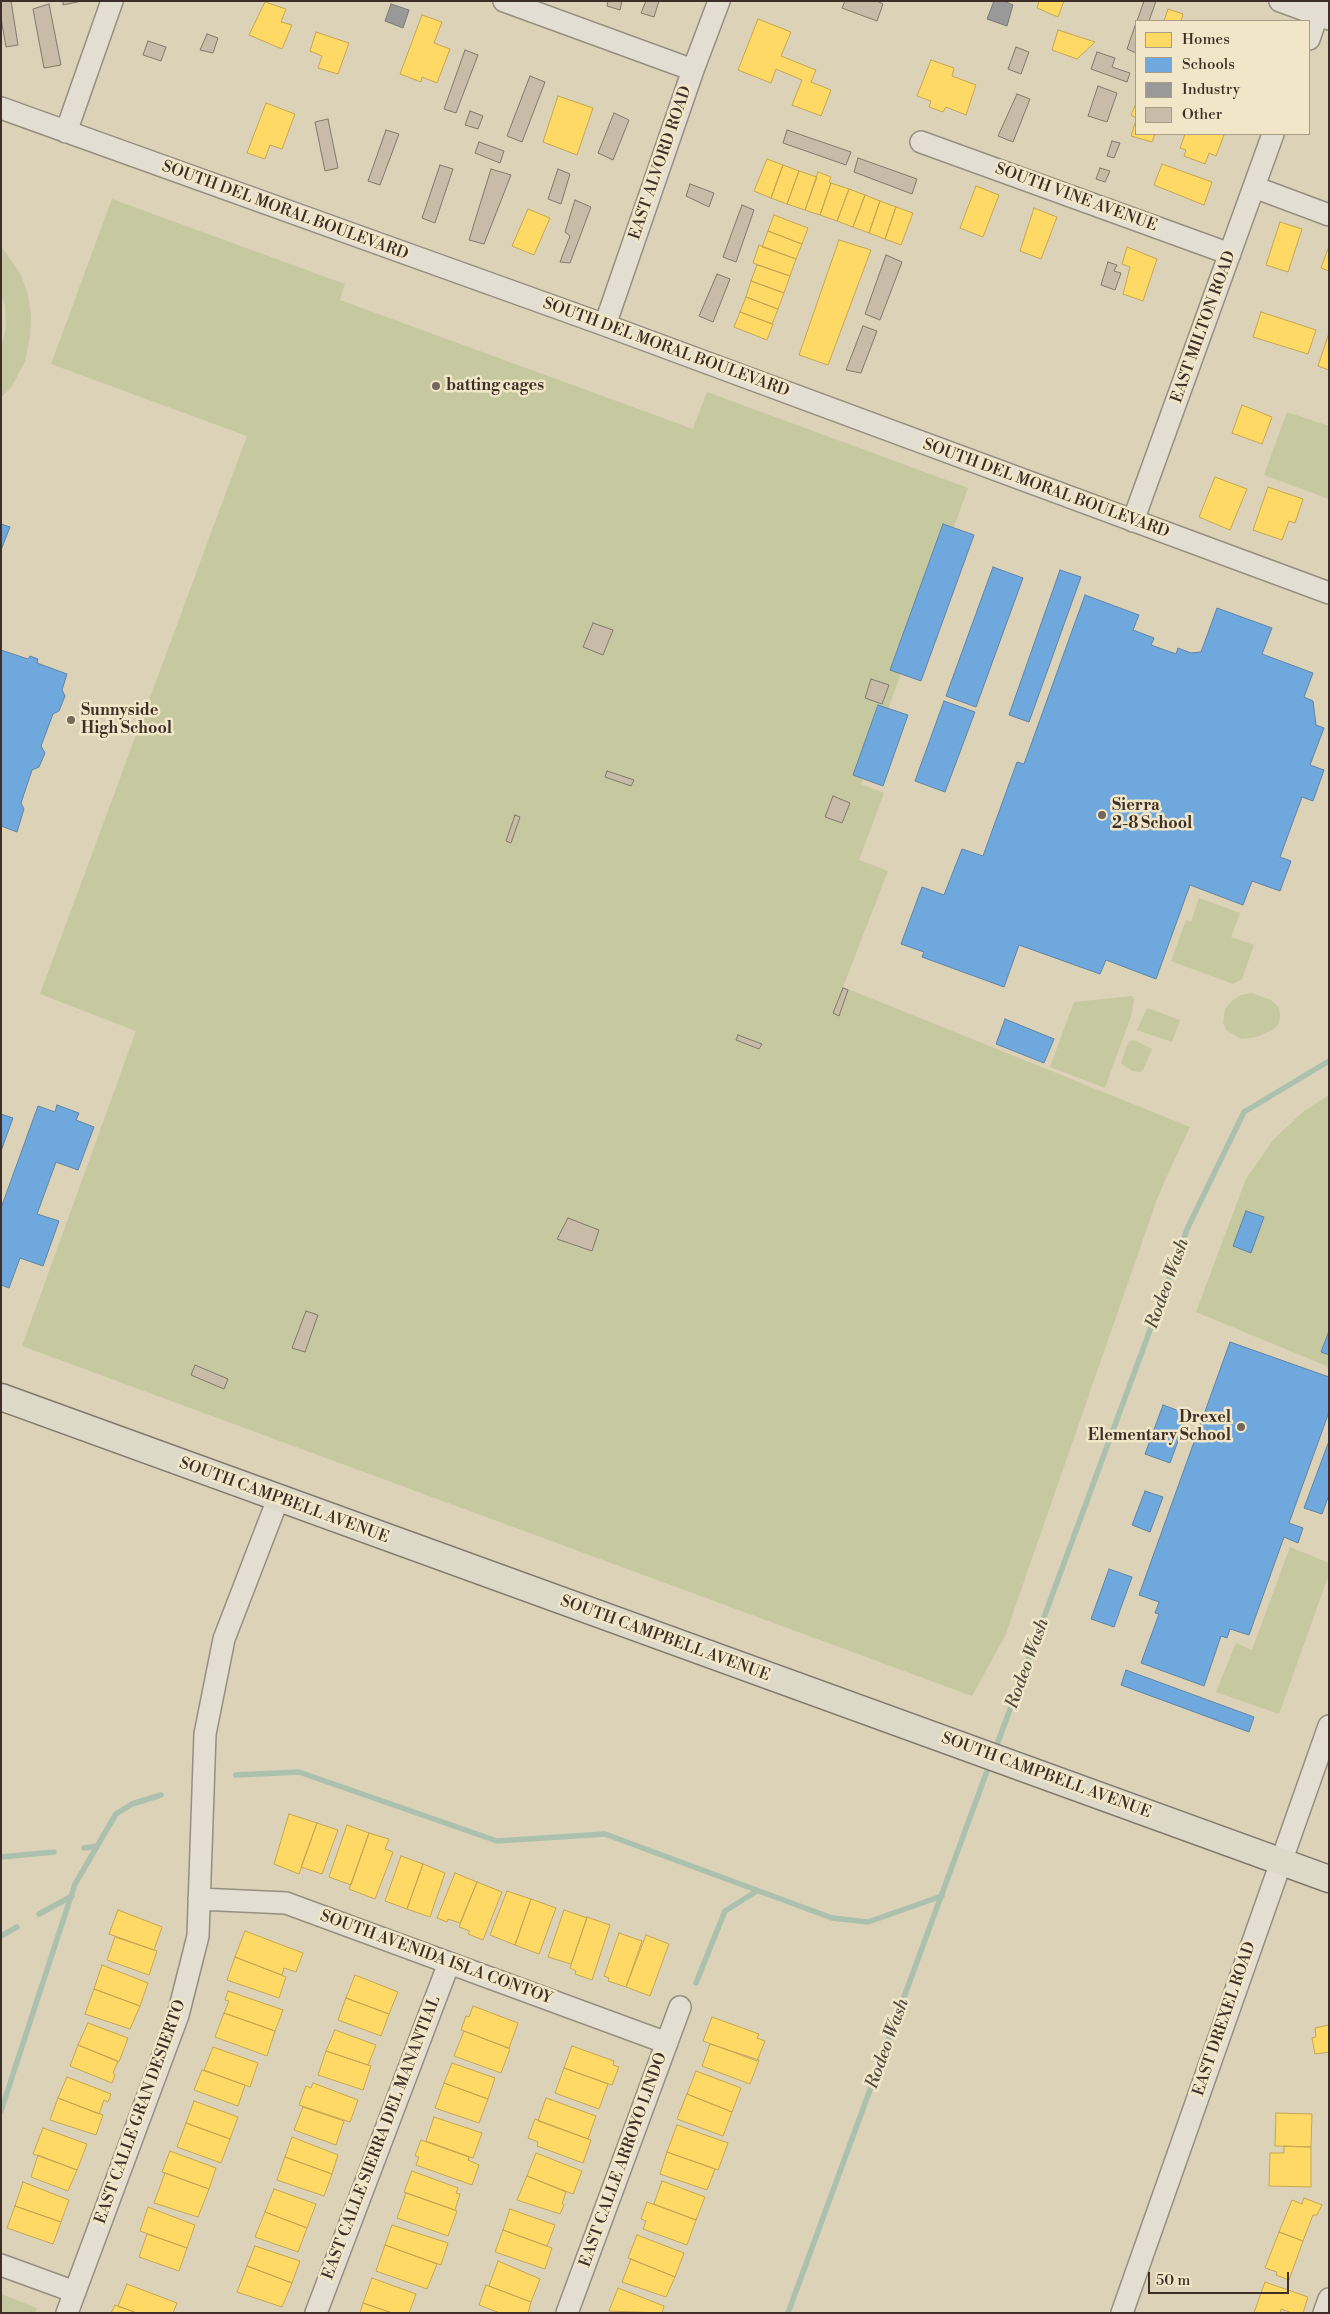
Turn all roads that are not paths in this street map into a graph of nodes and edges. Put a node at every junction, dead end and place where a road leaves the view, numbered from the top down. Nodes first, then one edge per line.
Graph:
1 (112, 1) edge
2 (504, 1) edge
3 (719, 1) edge
4 (1280, 1) edge
5 (1323, 12) edge
6 (1310, 36) edge
7 (693, 70) junction
8 (1, 108) edge
9 (66, 132) junction
10 (1273, 135) edge
11 (921, 142) dead end
12 (1254, 187) junction
13 (1329, 215) edge
14 (1230, 254) junction
15 (605, 325) junction
16 (1133, 521) junction
17 (1329, 593) edge
18 (1, 1397) edge
19 (278, 1499) junction
20 (1329, 1726) edge
21 (1281, 1860) junction
22 (1329, 1879) edge
23 (199, 1899) junction
24 (449, 1963) junction
25 (680, 2007) dead end
26 (667, 2043) junction
27 (1, 2265) edge
28 (75, 2292) junction
29 (1329, 2299) edge
30 (67, 2313) edge
31 (316, 2313) edge
32 (567, 2313) edge
33 (1122, 2313) edge
34 (1324, 2313) edge

1 - 9 street
2 - 7 street
3 - 7 street, EAST ALVORD ROAD
4 - 5 street
5 - 6 street
7 - 15 street, EAST ALVORD ROAD
8 - 9 street, SOUTH DEL MORAL BOULEVARD
9 - 15 street, SOUTH DEL MORAL BOULEVARD
10 - 12 street, EAST MILTON ROAD
11 - 14 street, SOUTH VINE AVENUE
12 - 13 street
12 - 14 street, EAST MILTON ROAD
14 - 16 street, EAST MILTON ROAD
15 - 16 street, SOUTH DEL MORAL BOULEVARD
16 - 17 street, SOUTH DEL MORAL BOULEVARD
18 - 19 main road, SOUTH CAMPBELL AVENUE
19 - 21 main road, SOUTH CAMPBELL AVENUE
19 - 23 street, EAST CALLE GRAN DESIERTO
20 - 21 street, EAST DREXEL ROAD
21 - 22 main road, SOUTH CAMPBELL AVENUE
21 - 33 street, EAST DREXEL ROAD
23 - 24 street, SOUTH AVENIDA ISLA CONTOY
23 - 28 street, EAST CALLE GRAN DESIERTO
24 - 26 street, SOUTH AVENIDA ISLA CONTOY
24 - 31 street, EAST CALLE SIERRA DEL MANANTIAL
25 - 26 street, EAST CALLE ARROYO LINDO
26 - 32 street, EAST CALLE ARROYO LINDO
27 - 28 street
28 - 30 street, EAST CALLE GRAN DESIERTO
29 - 34 street

